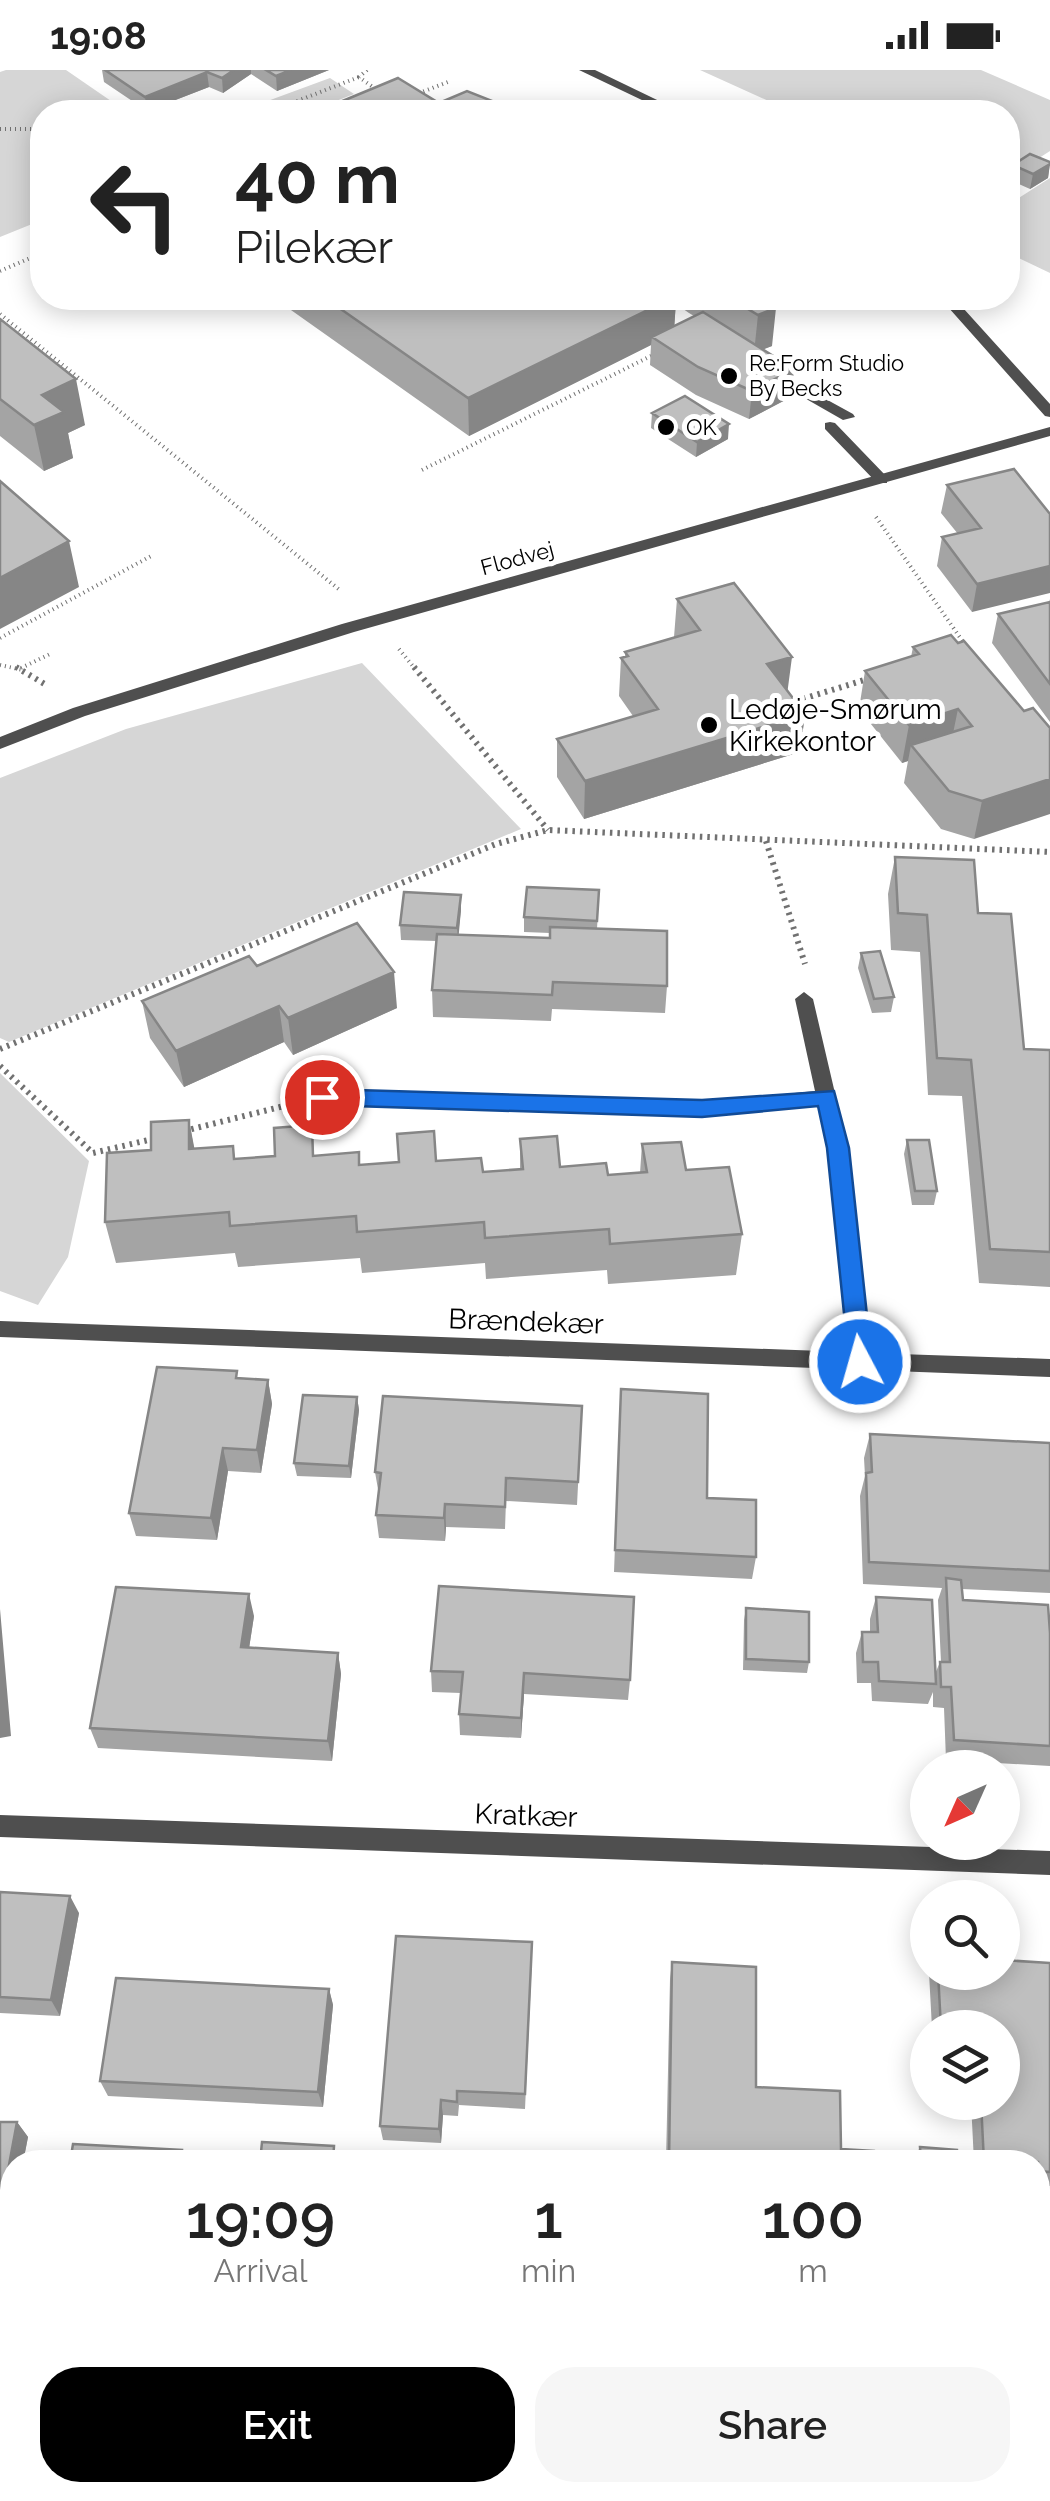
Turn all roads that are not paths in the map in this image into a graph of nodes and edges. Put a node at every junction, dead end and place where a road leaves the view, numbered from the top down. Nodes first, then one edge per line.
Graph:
1 (585, 70) edge
2 (650, 100) edge
3 (958, 310) edge
4 (749, 361) edge
5 (1050, 413) edge
6 (848, 417) dead end
7 (830, 426) dead end
8 (1050, 431) edge
9 (882, 480) junction
10 (0, 743) edge
11 (804, 1000) road end
12 (322, 1097) road end
13 (826, 1097) junction
14 (0, 1328) edge
15 (860, 1362) junction
16 (1050, 1368) edge
17 (0, 1826) edge
18 (1050, 1863) edge

1 - 2 street
3 - 5 street
4 - 6 street
7 - 9 street
8 - 9 street, Flodvej
9 - 10 street, Flodvej
11 - 13 street
12 - 13 street
13 - 15 street
14 - 15 street, Brændekær
15 - 16 street, Brændekær
17 - 18 street, Kratkær

